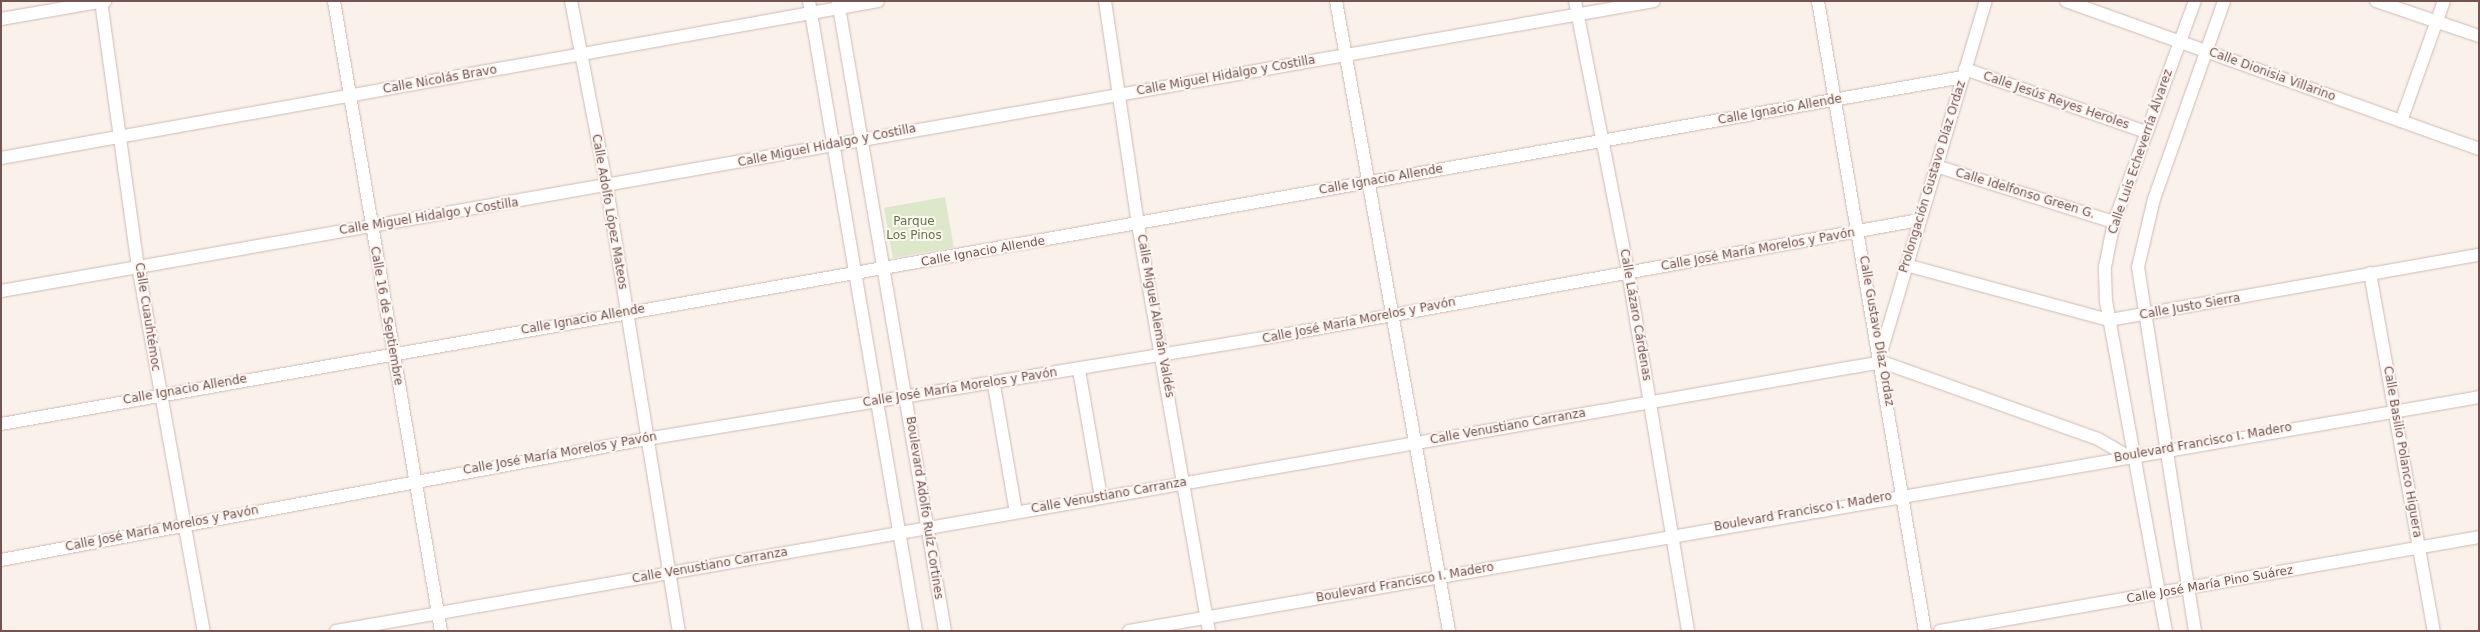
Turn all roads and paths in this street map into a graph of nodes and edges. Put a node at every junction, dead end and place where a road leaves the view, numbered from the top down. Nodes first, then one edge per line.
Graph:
1 (334, 1) edge
2 (571, 1) edge
3 (878, 1) edge
4 (1105, 1) edge
5 (1336, 1) edge
6 (1576, 1) edge
7 (1654, 1) edge
8 (1818, 1) edge
9 (1986, 1) edge
10 (2066, 1) edge
11 (2195, 1) edge
12 (2224, 1) edge
13 (2376, 1) edge
14 (2444, 1) edge
15 (102, 2) edge
16 (839, 5) edge
17 (811, 7) edge
18 (1578, 15) junction
19 (1, 19) edge
20 (2437, 22) junction
21 (2479, 36) edge
22 (2180, 42) junction
23 (2206, 52) junction
24 (580, 55) junction
25 (1346, 55) junction
26 (1964, 73) junction
27 (1118, 94) junction
28 (349, 96) junction
29 (1836, 100) junction
30 (2401, 122) junction
31 (2146, 132) junction
32 (121, 137) junction
33 (862, 139) junction
34 (1602, 140) junction
35 (834, 145) junction
36 (2479, 149) edge
37 (1, 158) edge
38 (1936, 166) junction
39 (1370, 182) junction
40 (607, 188) junction
41 (1918, 220) junction
42 (2114, 222) junction
43 (1138, 225) junction
44 (371, 227) junction
45 (1859, 232) junction
46 (2479, 255) edge
47 (1906, 264) junction
48 (138, 266) junction
49 (883, 269) junction
50 (1628, 272) junction
51 (2370, 273) junction
52 (856, 274) junction
53 (1, 291) edge
54 (625, 312) junction
55 (1396, 313) junction
56 (2144, 316) junction
57 (2109, 320) junction
58 (393, 354) junction
59 (1162, 356) junction
60 (1881, 358) junction
61 (1079, 370) junction
62 (994, 385) junction
63 (160, 394) junction
64 (906, 397) junction
65 (2479, 397) edge
66 (876, 401) junction
67 (1651, 402) junction
68 (2395, 411) junction
69 (1, 424) edge
70 (646, 439) junction
71 (1418, 443) junction
72 (2165, 448) junction
73 (2131, 456) junction
74 (413, 481) junction
75 (1187, 483) junction
76 (1902, 495) junction
77 (1101, 498) junction
78 (1016, 512) junction
79 (185, 525) junction
80 (927, 528) junction
81 (900, 533) junction
82 (1671, 535) junction
83 (2479, 537) edge
84 (2419, 547) junction
85 (1, 560) edge
86 (669, 573) junction
87 (1440, 577) junction
88 (2188, 590) junction
89 (2159, 594) junction
90 (439, 613) junction
91 (1207, 618) junction
92 (204, 631) edge
93 (336, 631) edge
94 (441, 631) edge
95 (679, 631) edge
96 (916, 631) edge
97 (945, 631) edge
98 (1129, 631) edge
99 (1209, 631) edge
100 (1449, 631) edge
101 (1688, 631) edge
102 (1925, 631) edge
103 (1940, 631) edge
104 (2166, 631) edge
105 (2195, 631) edge
106 (2434, 631) edge

1 - 28 street, Calle 16 de Septiembre
2 - 24 street, Calle Adolfo López Mateos
3 - 16 street, Calle Nicolás Bravo
4 - 27 street, Calle Miguel Alemán Valdés
5 - 25 street
6 - 18 street, Calle Lázaro Cárdenas
7 - 18 street, Calle Miguel Hidalgo y Costilla
8 - 29 street, Calle Gustavo Díaz Ordaz
9 - 26 street, Prolongación Gustavo Díaz Ordaz
10 - 22 street, Calle Dionisia Villarino
11 - 22 street, Calle Luis Echeverría Álvarez
12 - 23 street
13 - 20 street
14 - 20 street
15 - 19 street
15 - 32 street, Calle Cuauhtémoc
16 - 17 street, Calle Nicolás Bravo
16 - 33 street, Boulevard Adolfo Ruíz Cortines
17 - 24 street, Calle Nicolás Bravo
17 - 35 street
18 - 25 street, Calle Miguel Hidalgo y Costilla
18 - 34 street, Calle Lázaro Cárdenas
20 - 21 street
20 - 30 street
22 - 23 street, Calle Dionisia Villarino
22 - 31 street, Calle Luis Echeverría Álvarez
23 - 30 street, Calle Dionisia Villarino
23 - 56 street
24 - 28 street, Calle Nicolás Bravo
24 - 40 street, Calle Adolfo López Mateos
25 - 27 street, Calle Miguel Hidalgo y Costilla
25 - 39 street
26 - 29 street, Calle Ignacio Allende
26 - 31 street, Calle Jesús Reyes Heroles
26 - 38 street, Prolongación Gustavo Díaz Ordaz
27 - 33 street, Calle Miguel Hidalgo y Costilla
27 - 43 street, Calle Miguel Alemán Valdés
28 - 32 street, Calle Nicolás Bravo
28 - 44 street, Calle 16 de Septiembre
29 - 34 street, Calle Ignacio Allende
29 - 45 street, Calle Gustavo Díaz Ordaz
30 - 36 street, Calle Dionisia Villarino
31 - 42 street, Calle Luis Echeverría Álvarez
32 - 37 street, Calle Nicolás Bravo
32 - 48 street, Calle Cuauhtémoc
33 - 35 street, Calle Miguel Hidalgo y Costilla
33 - 49 street, Boulevard Adolfo Ruíz Cortines
34 - 39 street, Calle Ignacio Allende
34 - 50 street, Calle Lázaro Cárdenas
35 - 40 street, Calle Miguel Hidalgo y Costilla
35 - 52 street
38 - 41 street, Prolongación Gustavo Díaz Ordaz
38 - 42 street, Calle Idelfonso Green G.
39 - 43 street, Calle Ignacio Allende
39 - 55 street
40 - 44 street, Calle Miguel Hidalgo y Costilla
40 - 54 street, Calle Adolfo López Mateos
41 - 45 street, Calle José María Morelos y Pavón
41 - 47 street, Prolongación Gustavo Díaz Ordaz
42 - 57 street, Calle Luis Echeverría Álvarez
43 - 49 street, Calle Ignacio Allende
43 - 59 street, Calle Miguel Alemán Valdés
44 - 48 street, Calle Miguel Hidalgo y Costilla
44 - 58 street, Calle 16 de Septiembre
45 - 50 street, Calle José María Morelos y Pavón
45 - 60 street, Calle Gustavo Díaz Ordaz
46 - 51 street, Calle Justo Sierra
47 - 57 street, Calle Justo Sierra
47 - 60 street, Prolongación Gustavo Díaz Ordaz
48 - 53 street, Calle Miguel Hidalgo y Costilla
48 - 63 street, Calle Cuauhtémoc
49 - 52 street, Calle Ignacio Allende
49 - 64 street, Boulevard Adolfo Ruíz Cortines
50 - 55 street, Calle José María Morelos y Pavón
50 - 67 street, Calle Lázaro Cárdenas
51 - 56 street, Calle Justo Sierra
51 - 68 street, Calle Basilio Polanco Higuera
52 - 54 street, Calle Ignacio Allende
52 - 66 street
54 - 58 street, Calle Ignacio Allende
54 - 70 street, Calle Adolfo López Mateos
55 - 59 street, Calle José María Morelos y Pavón
55 - 71 street
56 - 57 street, Calle Justo Sierra
56 - 72 street
57 - 73 street, Calle Luis Echeverría Álvarez
58 - 63 street, Calle Ignacio Allende
58 - 74 street, Calle 16 de Septiembre
59 - 61 street, Calle José María Morelos y Pavón
59 - 75 street, Calle Miguel Alemán Valdés
60 - 67 street, Calle Venustiano Carranza
60 - 73 street
60 - 76 street, Calle Gustavo Díaz Ordaz
61 - 62 street, Calle José María Morelos y Pavón
61 - 77 street
62 - 64 street, Calle José María Morelos y Pavón
62 - 78 street
63 - 69 street, Calle Ignacio Allende
63 - 79 street, Calle Cuauhtémoc
64 - 66 street, Calle José María Morelos y Pavón
64 - 80 street, Boulevard Adolfo Ruíz Cortines
65 - 68 street, Boulevard Francisco I. Madero
66 - 70 street, Calle José María Morelos y Pavón
66 - 81 street
67 - 71 street, Calle Venustiano Carranza
67 - 82 street, Calle Lázaro Cárdenas
68 - 72 street, Boulevard Francisco I. Madero
68 - 84 street, Calle Basilio Polanco Higuera
70 - 74 street, Calle José María Morelos y Pavón
70 - 86 street, Calle Adolfo López Mateos
71 - 75 street, Calle Venustiano Carranza
71 - 87 street
72 - 73 street, Boulevard Francisco I. Madero
72 - 88 street
73 - 76 street, Boulevard Francisco I. Madero
73 - 89 street, Calle Luis Echeverría Álvarez
74 - 79 street, Calle José María Morelos y Pavón
74 - 90 street, Calle 16 de Septiembre
75 - 77 street, Calle Venustiano Carranza
75 - 91 street, Calle Miguel Alemán Valdés
76 - 82 street, Boulevard Francisco I. Madero
76 - 102 street, Calle Gustavo Díaz Ordaz
77 - 78 street, Calle Venustiano Carranza
78 - 80 street, Calle Venustiano Carranza
79 - 85 street, Calle José María Morelos y Pavón
79 - 92 street, Calle Cuauhtémoc
80 - 81 street, Calle Venustiano Carranza
80 - 97 street, Boulevard Adolfo Ruíz Cortines
81 - 86 street, Calle Venustiano Carranza
81 - 96 street
82 - 87 street, Boulevard Francisco I. Madero
82 - 101 street, Calle Lázaro Cárdenas
83 - 84 street, Calle José María Pino Suárez
84 - 88 street, Calle José María Pino Suárez
84 - 106 street, Calle Basilio Polanco Higuera
86 - 90 street, Calle Venustiano Carranza
86 - 95 street, Calle Adolfo López Mateos
87 - 91 street, Boulevard Francisco I. Madero
87 - 100 street
88 - 89 street, Calle José María Pino Suárez
88 - 105 street
89 - 103 street, Calle José María Pino Suárez
89 - 104 street, Calle Luis Echeverría Álvarez
90 - 93 street, Calle Venustiano Carranza
90 - 94 street, Calle 16 de Septiembre
91 - 98 street, Boulevard Francisco I. Madero
91 - 99 street, Calle Miguel Alemán Valdés

